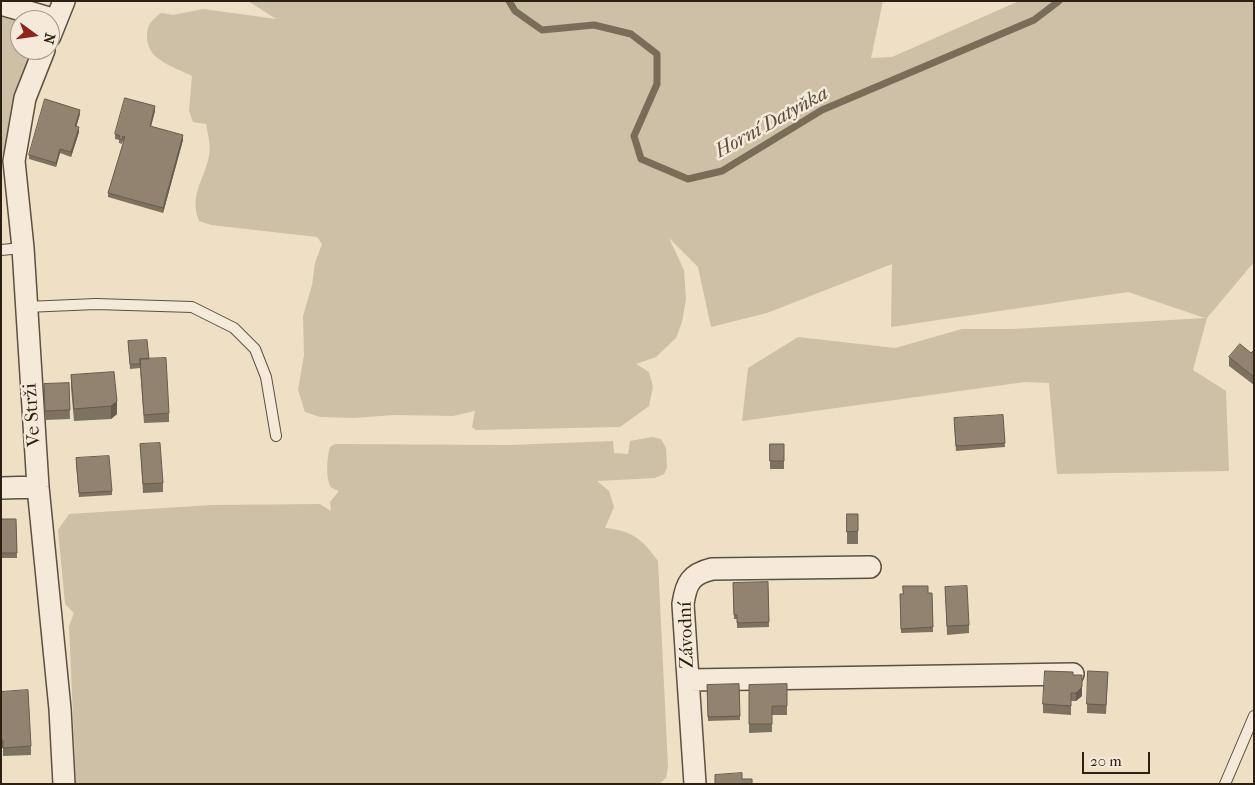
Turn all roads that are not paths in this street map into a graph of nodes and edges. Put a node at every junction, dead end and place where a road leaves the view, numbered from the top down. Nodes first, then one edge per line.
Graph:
1 (1, 4) edge
2 (23, 10) edge
3 (40, 60) edge
4 (23, 248) junction
5 (1, 250) edge
6 (26, 307) junction
7 (276, 436) dead end
8 (38, 487) junction
9 (1, 488) edge
10 (870, 568) dead end
11 (1073, 674) edge
12 (689, 680) junction
13 (1254, 716) edge
14 (64, 784) edge
15 (695, 784) edge
16 (1225, 784) edge

1 - 2 street
3 - 4 street, Ve Strži
4 - 5 lane
4 - 6 street, Ve Strži
6 - 7 lane
6 - 8 street, Ve Strži
8 - 9 street
8 - 14 street, Ve Strži
10 - 12 street, Závodní
11 - 12 street
12 - 15 street, Závodní
13 - 16 lane

